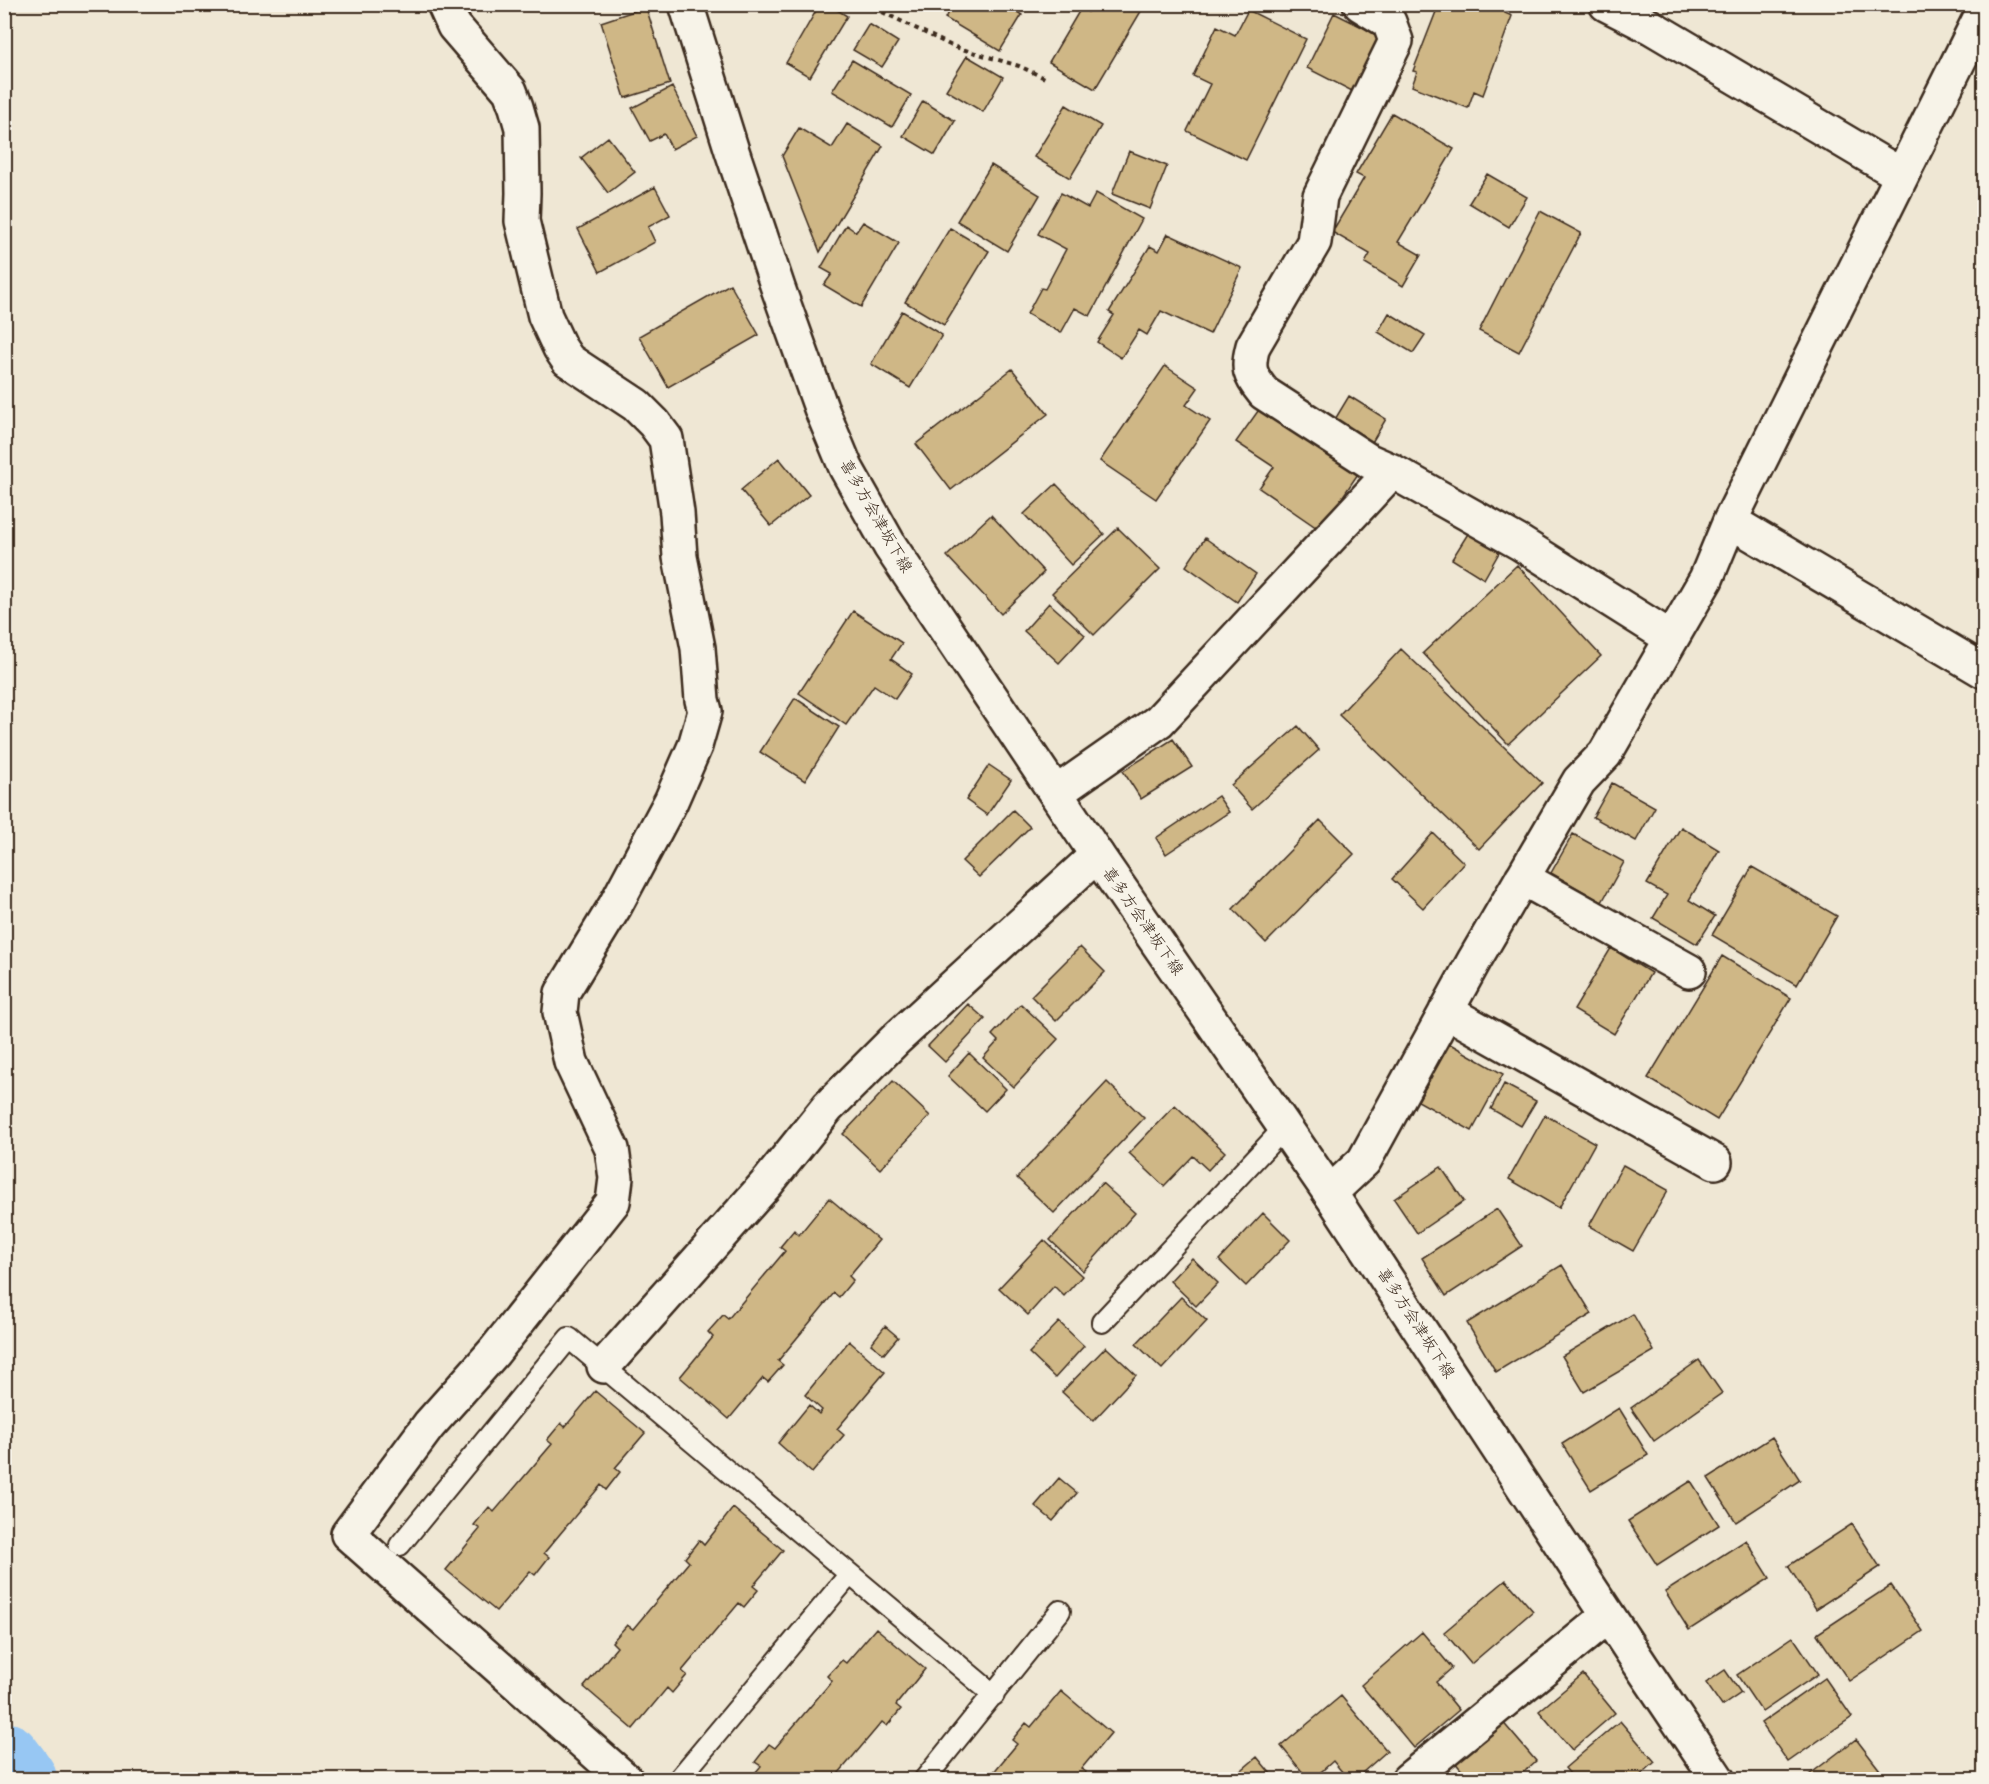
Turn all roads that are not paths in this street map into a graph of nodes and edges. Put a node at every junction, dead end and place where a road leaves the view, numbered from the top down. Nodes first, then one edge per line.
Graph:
1 (444, 4) edge
2 (686, 4) edge
3 (1360, 4) edge
4 (1606, 4) edge
5 (1984, 10) edge
6 (1901, 175) junction
7 (1392, 471) junction
8 (1730, 521) junction
9 (1671, 638) junction
10 (1984, 671) edge
11 (1056, 793) junction
12 (1097, 855) junction
13 (1522, 878) junction
14 (1689, 971) dead end
15 (1446, 1011) junction
16 (1285, 1127) junction
17 (1715, 1162) dead end
18 (1330, 1193) junction
19 (1102, 1322) dead end
20 (604, 1366) junction
21 (400, 1545) dead end
22 (850, 1574) junction
23 (1060, 1611) dead end
24 (1608, 1616) junction
25 (994, 1695) junction
26 (626, 1779) edge
27 (678, 1779) edge
28 (924, 1779) edge
29 (1408, 1779) edge
30 (1717, 1779) edge

1 - 26 street
2 - 11 street, 喜多方会津坂下線
3 - 7 street
4 - 6 street
5 - 6 street
6 - 8 street
7 - 9 street
7 - 11 street
8 - 9 street
8 - 10 street
9 - 13 street
11 - 12 street, 喜多方会津坂下線
12 - 16 street, 喜多方会津坂下線
12 - 20 street
13 - 14 street
13 - 15 street
15 - 17 street
15 - 18 street
16 - 18 street, 喜多方会津坂下線
16 - 19 lane
18 - 24 street, 喜多方会津坂下線
20 - 21 lane
20 - 22 lane
22 - 25 lane
22 - 27 lane
23 - 25 lane
24 - 29 street
24 - 30 street, 喜多方会津坂下線
25 - 28 lane

